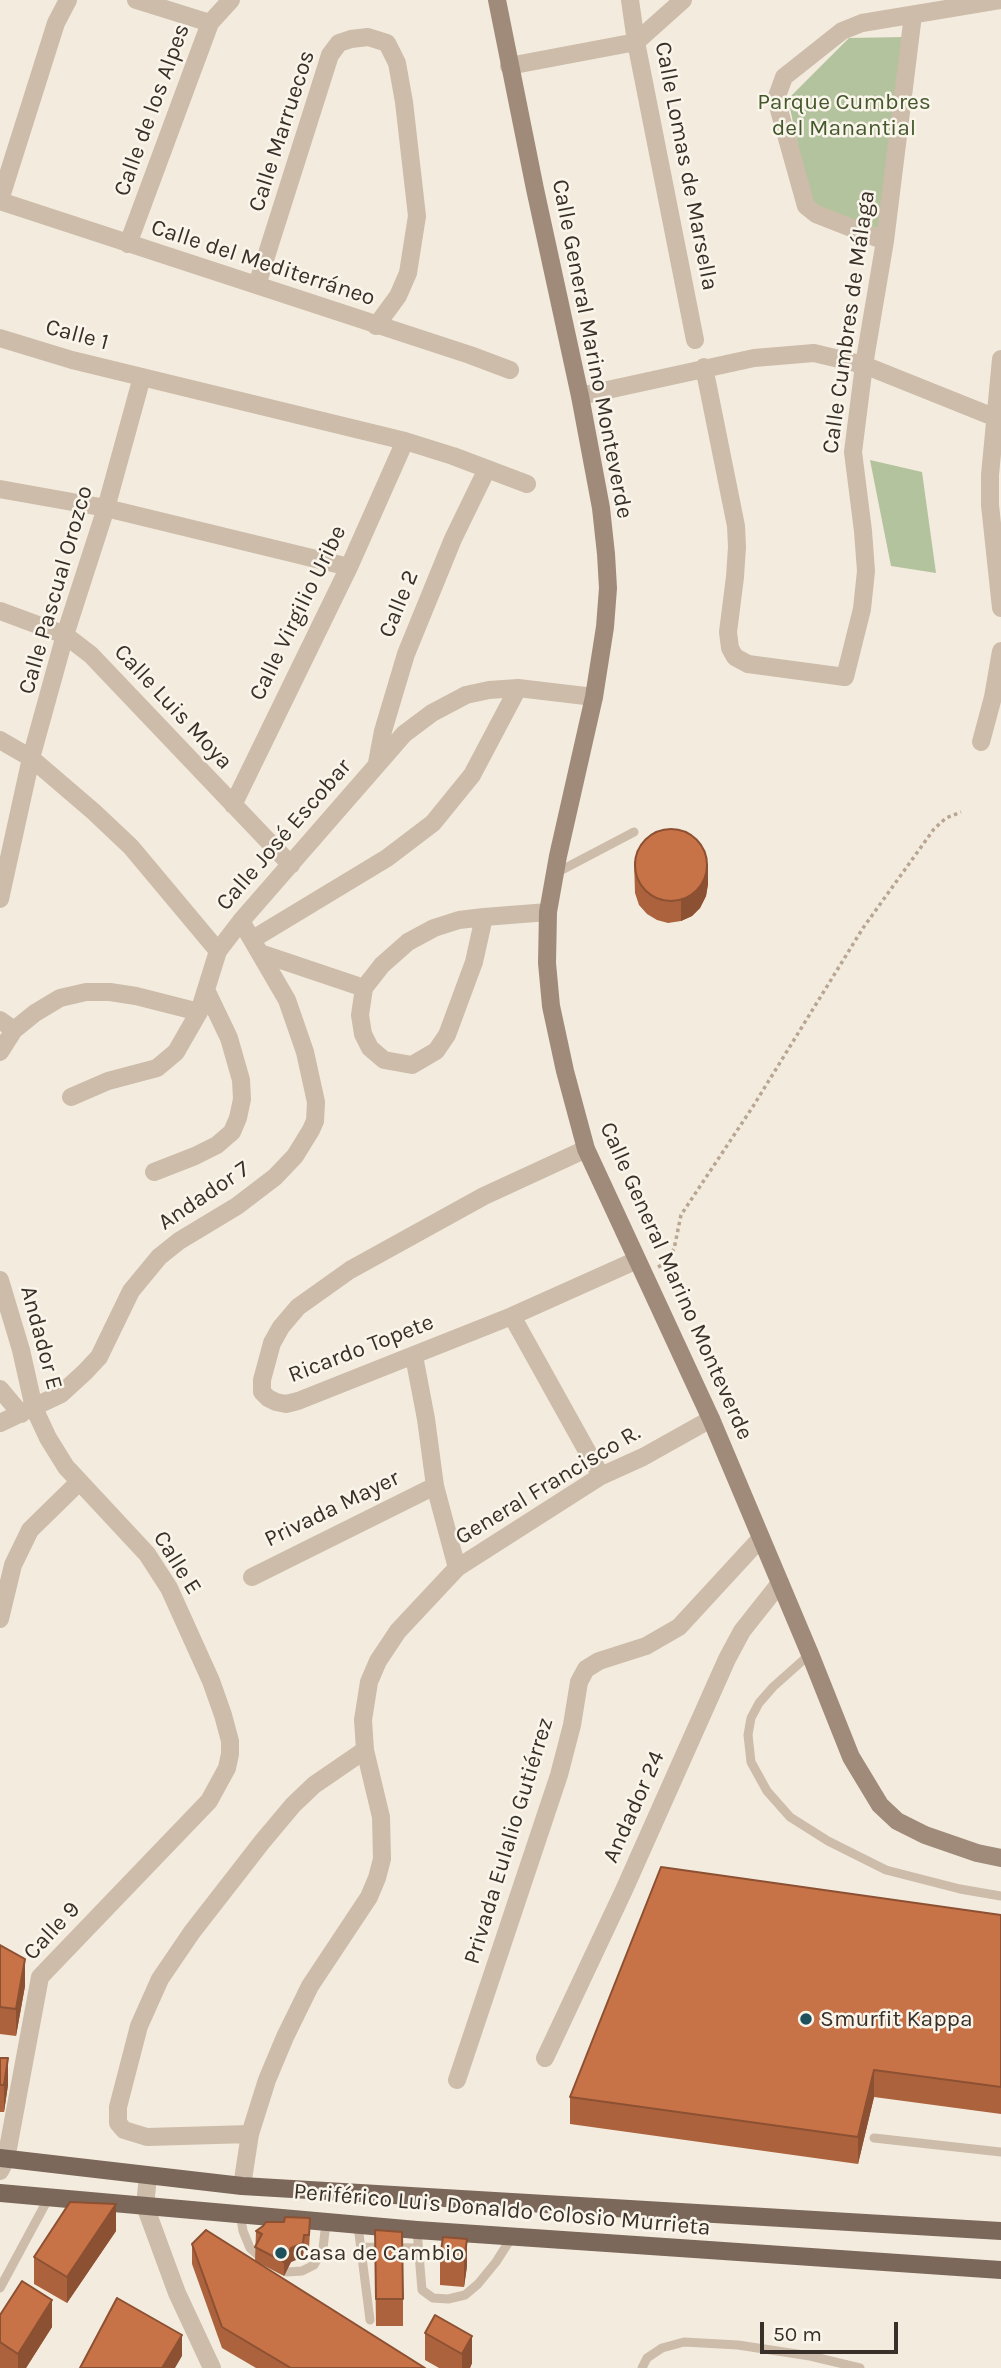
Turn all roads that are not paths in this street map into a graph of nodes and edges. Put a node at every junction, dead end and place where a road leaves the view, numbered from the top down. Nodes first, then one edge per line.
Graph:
1 (68, 0) edge
2 (136, 0) edge
3 (231, 0) edge
4 (497, 0) edge
5 (630, 0) edge
6 (683, 0) edge
7 (1000, 0) edge
8 (913, 15) junction
9 (210, 23) junction
10 (636, 43) junction
11 (509, 66) junction
12 (0, 201) edge
13 (885, 242) junction
14 (128, 244) junction
15 (257, 285) junction
16 (376, 326) junction
17 (0, 338) edge
18 (695, 340) dead end
19 (1001, 359) edge
20 (864, 365) junction
21 (704, 367) junction
22 (510, 370) dead end
23 (142, 377) junction
24 (580, 396) junction
25 (998, 419) edge
26 (405, 441) junction
27 (487, 469) junction
28 (527, 484) dead end
29 (0, 489) edge
30 (106, 508) junction
31 (349, 567) junction
32 (1001, 608) edge
33 (0, 611) edge
34 (65, 635) junction
35 (1001, 651) edge
36 (518, 688) junction
37 (594, 697) junction
38 (0, 740) edge
39 (981, 742) dead end
40 (31, 758) junction
41 (377, 765) junction
42 (233, 805) junction
43 (634, 832) dead end
44 (291, 864) junction
45 (555, 874) junction
46 (0, 899) edge
47 (548, 912) junction
48 (484, 917) junction
49 (241, 920) junction
50 (256, 946) junction
51 (218, 951) junction
52 (364, 988) junction
53 (207, 992) junction
54 (199, 1013) junction
55 (7, 1025) edge
56 (0, 1052) edge
57 (71, 1097) dead end
58 (586, 1149) junction
59 (154, 1172) dead end
60 (641, 1268) junction
61 (0, 1280) edge
62 (512, 1316) junction
63 (414, 1356) junction
64 (0, 1389) edge
65 (27, 1411) junction
66 (711, 1419) junction
67 (0, 1423) edge
68 (601, 1476) junction
69 (79, 1482) junction
70 (435, 1486) junction
71 (761, 1538) junction
72 (457, 1568) junction
73 (252, 1577) dead end
74 (780, 1583) junction
75 (0, 1619) edge
76 (810, 1654) junction
77 (365, 1750) junction
78 (227, 1768) joint
79 (1001, 1858) edge
80 (1001, 1896) edge
81 (21, 1970) edge
82 (40, 1977) junction
83 (545, 2059) dead end
84 (457, 2080) dead end
85 (250, 2134) junction
86 (874, 2138) dead end
87 (1001, 2152) edge
88 (2, 2163) edge
89 (148, 2176) junction
90 (242, 2186) junction
91 (0, 2193) edge
92 (48, 2199) junction
93 (145, 2206) junction
94 (240, 2214) junction
95 (326, 2222) junction
96 (359, 2226) junction
97 (1001, 2231) edge
98 (512, 2237) junction
99 (417, 2239) junction
100 (361, 2247) junction
101 (1001, 2270) edge
102 (0, 2288) edge
103 (370, 2320) dead end
104 (212, 2368) edge
105 (642, 2368) edge
106 (860, 2368) edge

1 - 12 street
2 - 9 street
3 - 9 street, Calle de los Alpes
4 - 11 street, Calle General Marino Monteverde
5 - 10 street, Calle Lomas de Marsella
6 - 10 street
7 - 8 street
8 - 13 street, Calle Cumbres de Málaga
8 - 13 street
9 - 14 street, Calle de los Alpes
10 - 11 street
10 - 18 street, Calle Lomas de Marsella
11 - 24 street, Calle General Marino Monteverde
12 - 14 street, Calle del Mediterráneo
13 - 20 street, Calle Cumbres de Málaga
14 - 15 street, Calle del Mediterráneo
15 - 16 street, Calle del Mediterráneo
15 - 16 street, Calle Marruecos
16 - 22 street, Calle del Mediterráneo
17 - 23 street, Calle 1
19 - 25 street
20 - 21 street
20 - 21 street, Calle Cumbres de Málaga
20 - 25 street
21 - 24 street
23 - 26 street, Calle 1
23 - 30 street, Calle Pascual Orozco
24 - 37 street, Calle General Marino Monteverde
25 - 32 street
26 - 27 street, Calle 1
26 - 31 street, Calle Virgilio Uribe
27 - 28 street, Calle 1
27 - 41 street, Calle 2
29 - 30 street
30 - 31 street
30 - 34 street, Calle Pascual Orozco
31 - 42 street, Calle Virgilio Uribe
33 - 34 street, Calle Luis Moya
34 - 40 street, Calle Pascual Orozco
34 - 42 street, Calle Luis Moya
35 - 39 street
36 - 37 street, Calle José Escobar
36 - 41 street, Calle José Escobar
36 - 50 street
37 - 45 street, Calle General Marino Monteverde
38 - 40 street
40 - 46 street, Calle Pascual Orozco
40 - 51 street
41 - 44 street, Calle José Escobar
42 - 44 street, Calle Luis Moya
43 - 45 lane
44 - 49 street, Calle José Escobar
45 - 47 street, Calle General Marino Monteverde
47 - 48 street
47 - 58 street, Calle General Marino Monteverde
48 - 52 street
48 - 52 street
49 - 50 street, Andador 7
49 - 51 street, Calle José Escobar
50 - 52 street
50 - 65 street, Andador 7
51 - 53 street, Calle José Escobar
53 - 54 street, Calle José Escobar
53 - 59 street
54 - 55 street
54 - 57 street, Calle José Escobar
55 - 56 street
58 - 60 street, Calle General Marino Monteverde
58 - 63 street, Ricardo Topete
60 - 62 street, Ricardo Topete
60 - 66 street, Calle General Marino Monteverde
61 - 65 street, Andador E
62 - 63 street, Ricardo Topete
62 - 68 street
63 - 70 street
64 - 65 street
65 - 67 street, Andador 7
65 - 69 street, Calle E
66 - 68 street, General Francisco R.
66 - 71 street, Calle General Marino Monteverde
68 - 72 street, General Francisco R.
69 - 75 street
69 - 78 street, Calle E
70 - 72 street
70 - 73 street, Privada Mayer
71 - 74 street, Calle General Marino Monteverde
71 - 84 street, Privada Eulalio Gutiérrez
72 - 77 street, General Francisco R.
74 - 76 street, Calle General Marino Monteverde
74 - 83 street, Andador 24
76 - 79 street, Calle General Marino Monteverde
76 - 80 lane
77 - 85 street, General Francisco R.
77 - 85 street
78 - 82 street, Calle 9
81 - 82 street
82 - 88 street, Calle 9
85 - 90 street, General Francisco R.
86 - 87 lane
88 - 89 main road, Periférico Luis Donaldo Colosio Murrieta
89 - 90 main road, Periférico Luis Donaldo Colosio Murrieta
89 - 93 street
90 - 97 main road, Periférico Luis Donaldo Colosio Murrieta
91 - 92 main road, Periférico Luis Donaldo Colosio Murrieta
92 - 93 main road, Periférico Luis Donaldo Colosio Murrieta
92 - 102 lane
93 - 94 main road, Periférico Luis Donaldo Colosio Murrieta
93 - 104 street
94 - 95 main road, Periférico Luis Donaldo Colosio Murrieta
94 - 95 lane
95 - 96 main road, Periférico Luis Donaldo Colosio Murrieta
96 - 99 main road, Periférico Luis Donaldo Colosio Murrieta
96 - 100 lane
98 - 99 main road, Periférico Luis Donaldo Colosio Murrieta
98 - 99 lane
98 - 101 main road, Periférico Luis Donaldo Colosio Murrieta
99 - 100 lane
100 - 103 lane
105 - 106 lane

